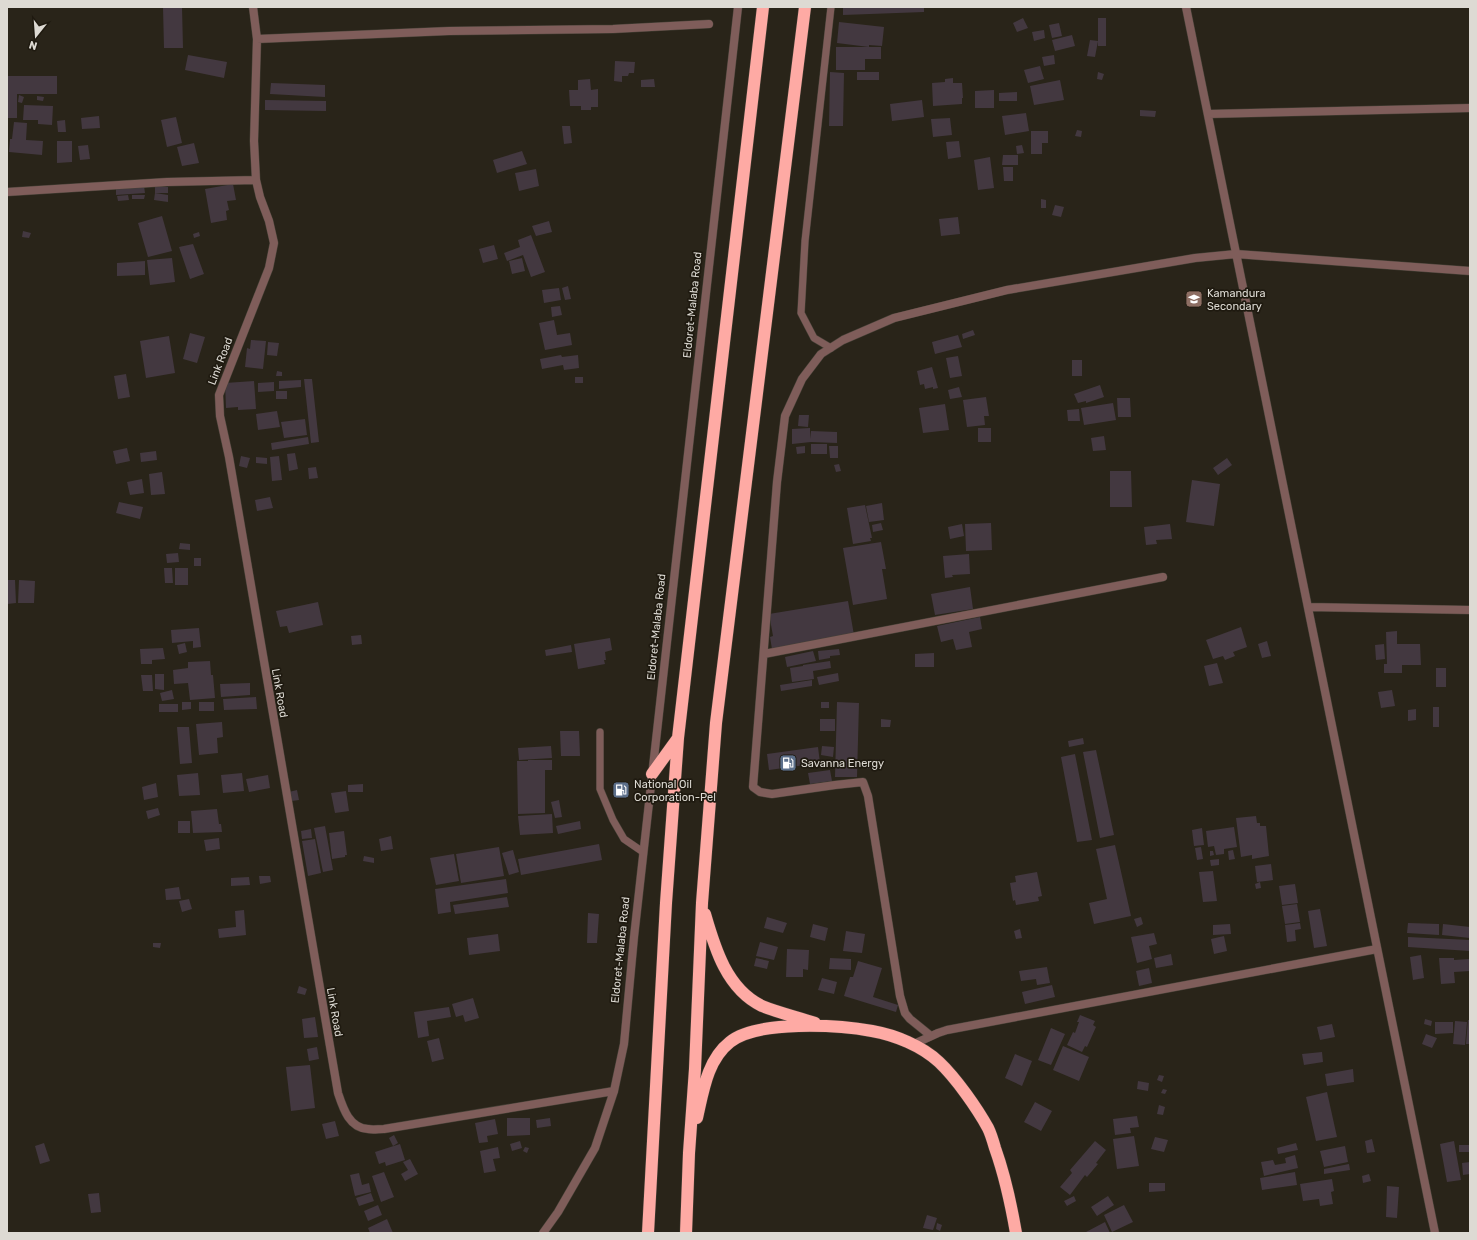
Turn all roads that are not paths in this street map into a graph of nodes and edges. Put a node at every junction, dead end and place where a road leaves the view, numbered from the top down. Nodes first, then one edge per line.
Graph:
1 (253, 7) edge
2 (738, 7) edge
3 (763, 7) edge
4 (804, 7) edge
5 (831, 7) edge
6 (1186, 7) edge
7 (709, 24) dead end
8 (256, 39) junction
9 (1470, 108) edge
10 (1208, 114) junction
11 (256, 180) junction
12 (7, 192) edge
13 (1236, 254) junction
14 (1470, 271) edge
15 (831, 348) junction
16 (1163, 577) dead end
17 (1308, 607) junction
18 (1470, 610) edge
19 (764, 654) junction
20 (600, 732) dead end
21 (678, 738) junction
22 (652, 774) junction
23 (643, 852) junction
24 (702, 903) junction
25 (1377, 949) junction
26 (827, 1027) junction
27 (931, 1036) junction
28 (914, 1044) junction
29 (614, 1091) junction
30 (689, 1153) junction
31 (543, 1233) edge
32 (648, 1233) edge
33 (686, 1233) edge
34 (1016, 1233) edge
35 (1435, 1233) edge

1 - 8 street, Link Road
2 - 22 street, Eldoret-Malaba Road
3 - 21 highway
4 - 24 highway
5 - 15 lane
6 - 10 street
7 - 8 street
8 - 11 street, Link Road
9 - 10 street
10 - 13 street
11 - 12 street
11 - 29 street, Link Road
13 - 14 street
13 - 15 street
13 - 17 street
15 - 19 street
16 - 19 street
17 - 18 street
17 - 25 street
19 - 27 street
20 - 23 lane
21 - 22 highway
21 - 32 highway
22 - 23 street, Eldoret-Malaba Road
23 - 29 street, Eldoret-Malaba Road
24 - 26 highway
24 - 30 highway
25 - 27 street
25 - 35 street
26 - 28 highway
26 - 30 highway
27 - 28 street
28 - 34 highway
29 - 31 street, Eldoret-Malaba Road
30 - 33 highway

